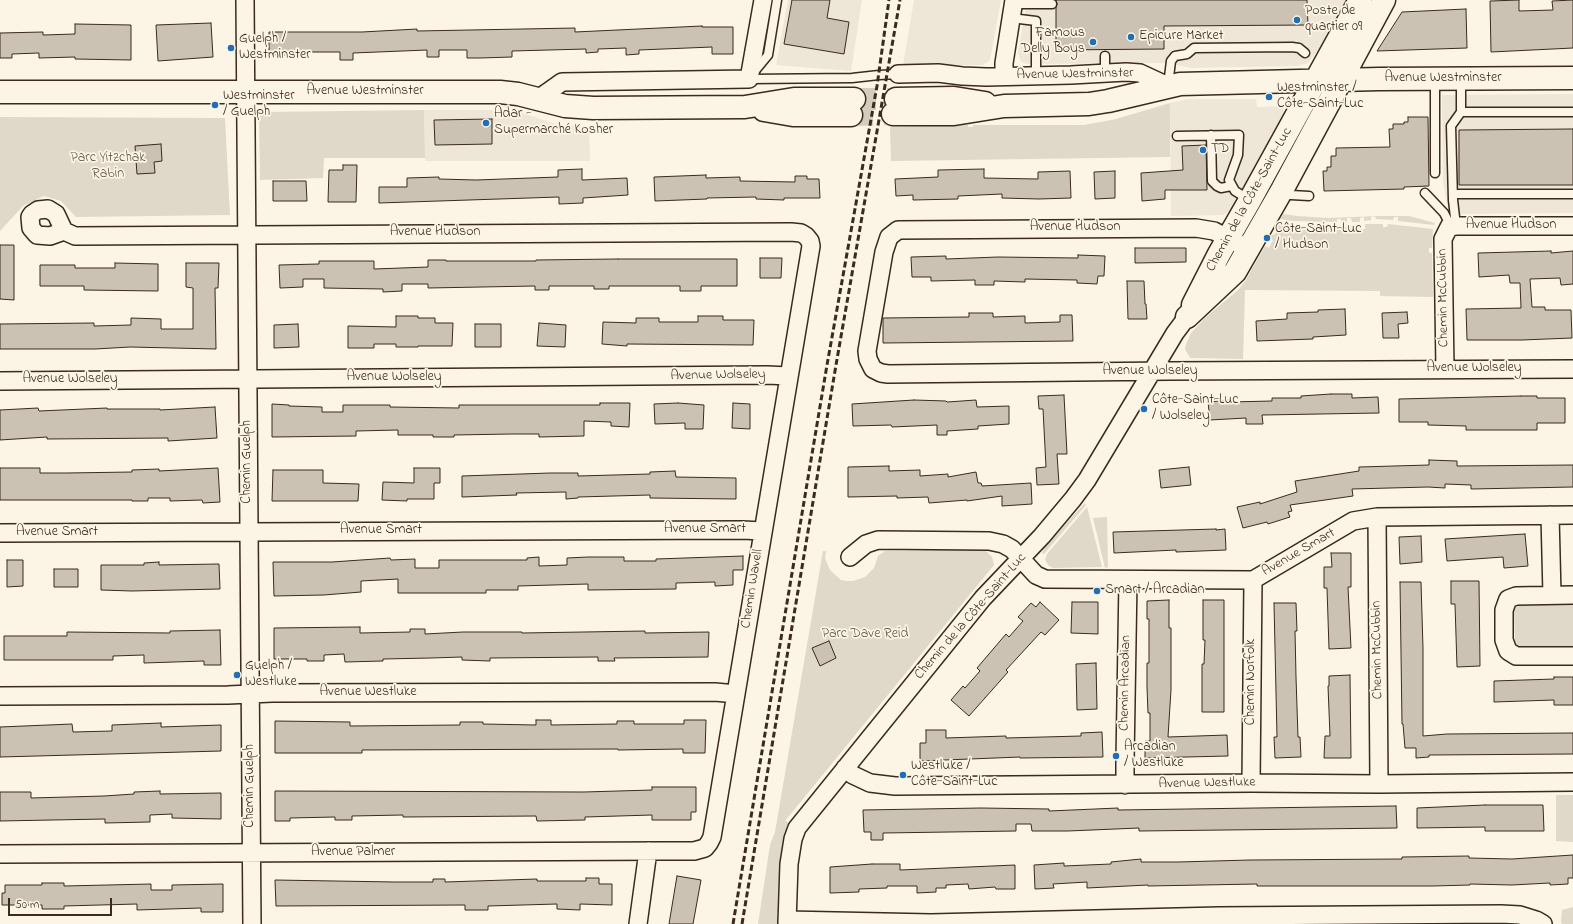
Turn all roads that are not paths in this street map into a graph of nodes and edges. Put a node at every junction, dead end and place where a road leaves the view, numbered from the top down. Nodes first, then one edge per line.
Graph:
1 (245, 0) edge
2 (763, 0) edge
3 (777, 0) edge
4 (1360, 0) edge
5 (1384, 0) edge
6 (1052, 4) dead end
7 (1013, 7) edge
8 (1306, 53) dead end
9 (1105, 56) dead end
10 (1106, 73) junction
11 (898, 74) joint
12 (1036, 75) junction
13 (1004, 76) junction
14 (1573, 78) edge
15 (749, 79) junction
16 (1435, 79) junction
17 (1461, 79) junction
18 (1316, 81) junction
19 (1340, 81) junction
20 (1168, 86) junction
21 (0, 92) edge
22 (246, 92) junction
23 (538, 99) junction
24 (894, 106) tunnel mouth
25 (852, 107) tunnel mouth
26 (1461, 112) junction
27 (1573, 112) edge
28 (1211, 135) junction
29 (1177, 136) dead end
30 (1435, 173) dead end
31 (1231, 186) junction
32 (1282, 190) junction
33 (1426, 193) dead end
34 (1453, 194) junction
35 (1573, 194) edge
36 (1309, 196) dead end
37 (1260, 206) junction
38 (1452, 226) junction
39 (1573, 226) edge
40 (64, 231) dead end
41 (896, 231) joint
42 (246, 234) junction
43 (806, 236) joint
44 (1228, 238) junction
45 (1249, 249) junction
46 (1187, 317) junction
47 (1445, 369) junction
48 (1573, 369) edge
49 (1152, 371) junction
50 (789, 376) junction
51 (247, 379) junction
52 (0, 381) edge
53 (1573, 514) edge
54 (1550, 515) junction
55 (1376, 517) junction
56 (763, 531) junction
57 (248, 532) junction
58 (0, 533) edge
59 (850, 557) dead end
60 (1021, 558) junction
61 (1128, 580) junction
62 (1253, 580) junction
63 (1552, 595) junction
64 (1573, 595) edge
65 (1573, 656) edge
66 (250, 694) junction
67 (736, 694) junction
68 (0, 696) edge
69 (845, 768) junction
70 (1573, 782) edge
71 (1251, 783) junction
72 (1379, 784) junction
73 (1126, 785) junction
74 (705, 848) joint
75 (648, 851) junction
76 (251, 853) junction
77 (0, 854) edge
78 (1420, 919) edge
79 (787, 922) edge
80 (932, 923) edge
81 (252, 924) edge
82 (638, 924) edge
83 (1543, 924) edge

1 - 22 street, Chemin Guelph
2 - 15 street
3 - 15 lane
4 - 18 street, Chemin de la Côte-Saint-Luc
5 - 19 street, Chemin de la Côte-Saint-Luc
6 - 7 lane
7 - 12 lane
7 - 13 street
8 - 20 lane
9 - 10 lane
10 - 12 street, Avenue Westminster
10 - 20 street, Avenue Westminster
11 - 13 street, Avenue Westminster
11 - 15 lane
12 - 13 street, Avenue Westminster
14 - 17 street, Avenue Westminster
15 - 23 street
16 - 17 street, Avenue Westminster
16 - 19 street, Avenue Westminster
16 - 30 lane
17 - 26 lane
18 - 19 street, Avenue Westminster
18 - 20 street, Avenue Westminster
18 - 37 street, Chemin de la Côte-Saint-Luc
19 - 32 street, Chemin de la Côte-Saint-Luc
20 - 24 street, Avenue Westminster
21 - 22 street, Avenue Westminster
22 - 23 street, Avenue Westminster
22 - 42 street, Chemin Guelph
23 - 25 street, Avenue Westminster
26 - 27 lane
26 - 34 lane
28 - 29 lane
28 - 31 lane
28 - 31 lane
31 - 37 lane
32 - 36 lane
32 - 37 street, Chemin de la Côte-Saint-Luc
33 - 38 lane
34 - 35 lane
34 - 38 lane
37 - 44 street, Chemin de la Côte-Saint-Luc
37 - 45 street, Chemin de la Côte-Saint-Luc
38 - 39 street, Avenue Hudson
38 - 47 street, Chemin McCubbin
40 - 42 street, Avenue Hudson
41 - 44 street, Avenue Hudson
41 - 49 street, Avenue Wolseley
42 - 43 street, Avenue Hudson
42 - 51 street, Chemin Guelph
43 - 50 street, Chemin Wavell
44 - 45 street, Avenue Hudson
44 - 46 street, Chemin de la Côte-Saint-Luc
45 - 46 street, Chemin de la Côte-Saint-Luc
46 - 49 street, Chemin de la Côte-Saint-Luc
47 - 48 street, Avenue Wolseley
47 - 49 street, Avenue Wolseley
49 - 60 street, Chemin de la Côte-Saint-Luc
50 - 51 street, Avenue Wolseley
50 - 56 street, Chemin Wavell
51 - 52 street, Avenue Wolseley
51 - 57 street, Chemin Guelph
53 - 54 street, Avenue Smart
54 - 55 street, Avenue Smart
54 - 63 street
55 - 62 street, Avenue Smart
55 - 72 street, Chemin McCubbin
56 - 57 street, Avenue Smart
56 - 67 street, Chemin Wavell
57 - 58 street, Avenue Smart
57 - 66 street, Chemin Guelph
59 - 60 street, Avenue Smart
60 - 61 street, Avenue Smart
60 - 69 street, Chemin de la Côte-Saint-Luc
61 - 62 street, Avenue Smart
61 - 73 street, Chemin Arcadian
62 - 71 street, Chemin Norfolk
63 - 64 street
63 - 65 street
66 - 67 street, Avenue Westluke
66 - 68 street, Avenue Westluke
66 - 76 street, Chemin Guelph
67 - 74 street, Chemin Wavell
69 - 73 street, Avenue Westluke
69 - 79 street, Chemin de la Côte-Saint-Luc
70 - 72 street, Avenue Westluke
71 - 72 street, Avenue Westluke
71 - 73 street, Avenue Westluke
74 - 75 street, Avenue Palmer
75 - 76 street, Avenue Palmer
75 - 82 street
76 - 77 street, Avenue Palmer
76 - 81 street, Chemin Guelph
78 - 80 street
78 - 83 street
79 - 80 street

